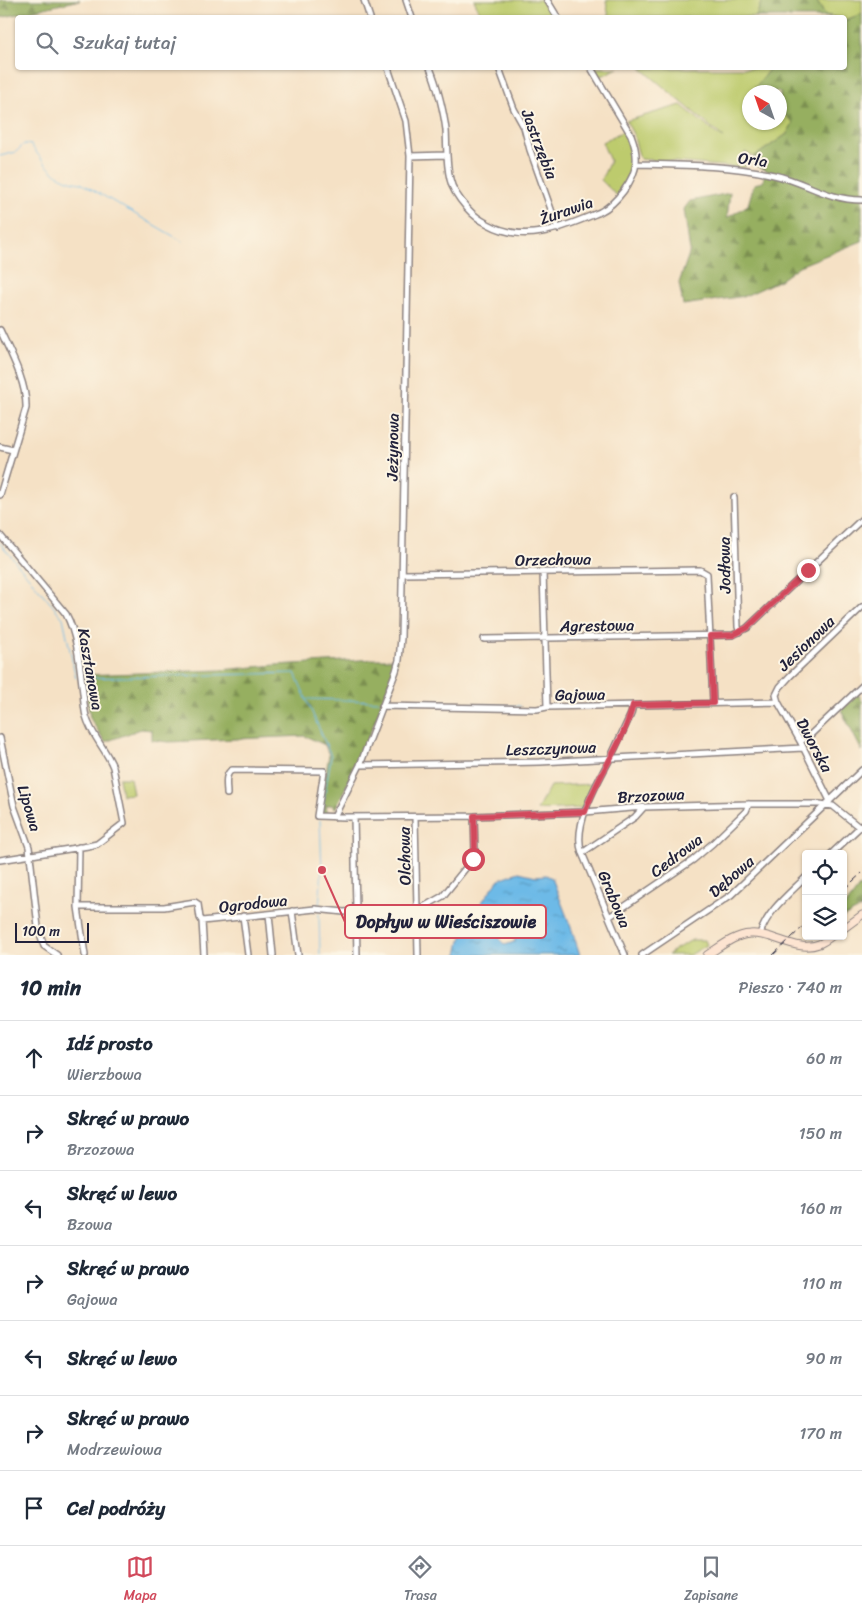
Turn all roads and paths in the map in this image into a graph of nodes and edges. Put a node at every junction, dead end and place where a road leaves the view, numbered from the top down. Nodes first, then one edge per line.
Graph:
1 (364, 0) edge
2 (406, 0) edge
3 (547, 0) edge
4 (369, 15) edge
5 (411, 15) edge
6 (556, 15) edge
7 (389, 70) edge
8 (431, 70) edge
9 (500, 70) edge
10 (592, 70) edge
11 (446, 155) junction
12 (410, 156) junction
13 (636, 164) junction
14 (862, 200) edge
15 (558, 229) junction
16 (0, 330) edge
17 (0, 447) edge
18 (13, 450) junction
19 (0, 495) edge
20 (734, 497) dead end
21 (862, 520) edge
22 (0, 535) edge
23 (543, 572) junction
24 (403, 574) junction
25 (862, 606) edge
26 (740, 632) junction
27 (710, 636) junction
28 (546, 638) junction
29 (484, 639) dead end
30 (862, 686) edge
31 (778, 702) junction
32 (713, 703) junction
33 (633, 705) junction
34 (382, 706) junction
35 (547, 707) junction
36 (0, 738) edge
37 (800, 741) junction
38 (803, 748) junction
39 (610, 758) junction
40 (360, 765) junction
41 (862, 770) edge
42 (227, 794) dead end
43 (828, 803) junction
44 (749, 804) junction
45 (644, 807) junction
46 (585, 812) junction
47 (474, 816) junction
48 (334, 817) junction
49 (416, 817) junction
50 (354, 818) junction
51 (861, 826) edge
52 (79, 847) junction
53 (835, 850) edge
54 (582, 853) junction
55 (30, 855) junction
56 (0, 860) edge
57 (802, 882) edge
58 (78, 907) junction
59 (418, 910) junction
60 (292, 911) junction
61 (356, 911) junction
62 (269, 914) junction
63 (862, 915) edge
64 (242, 916) junction
65 (609, 917) junction
66 (202, 921) junction
67 (847, 925) edge
68 (760, 934) junction
69 (826, 940) edge
70 (56, 955) edge
71 (85, 955) edge
72 (204, 955) edge
73 (248, 955) edge
74 (273, 955) edge
75 (298, 955) edge
76 (357, 955) edge
77 (418, 955) edge
78 (624, 955) edge
79 (642, 955) edge
80 (707, 955) edge

1 - 4 street
2 - 5 street
3 - 6 street
7 - 12 street, Jeżynowa
8 - 11 street, Żurawia
9 - 15 street, Jastrzębia
10 - 13 street
11 - 12 street
11 - 15 street, Żurawia
12 - 24 street, Jeżynowa
13 - 14 street, Orla
13 - 15 street, Żurawia
16 - 18 street
17 - 18 street
18 - 19 street
20 - 26 street, Jodłowa
21 - 26 street
22 - 52 street, Kasztanowa
23 - 24 street, Orzechowa
23 - 27 street, Orzechowa
23 - 28 street
24 - 34 street, Jeżynowa
25 - 31 street, Jesionowa
26 - 27 street, Agrestowa
27 - 28 street, Agrestowa
27 - 32 street
28 - 29 street, Agrestowa
28 - 35 street
30 - 37 street
31 - 32 street, Gajowa
31 - 37 street, Dworska
32 - 33 street, Gajowa
33 - 35 street, Gajowa
33 - 39 street, Grabowa
34 - 35 street, Gajowa
34 - 40 street, Jeżynowa
36 - 55 street, Lipowa
37 - 38 street, Dworska
38 - 39 street, Leszczynowa
38 - 43 street, Dworska
39 - 40 street, Leszczynowa
39 - 46 street, Grabowa
40 - 48 street, Jeżynowa
41 - 43 street, Dębowa
42 - 48 street, Brzozowa
43 - 44 street, Brzozowa
43 - 51 street, Brzozowa
43 - 79 street, Dębowa
44 - 45 street, Brzozowa
44 - 65 street, Cedrowa
45 - 46 street, Brzozowa
45 - 54 street
46 - 47 street, Brzozowa
46 - 54 street, Grabowa
47 - 49 street, Brzozowa
47 - 59 street
48 - 50 street, Brzozowa
49 - 50 street, Brzozowa
49 - 59 street, Olchowa
50 - 61 street
51 - 53 street
52 - 55 street
52 - 58 street
54 - 65 street, Grabowa
55 - 56 street
55 - 70 street, Lipowa
57 - 68 street
58 - 66 street, Ogrodowa
58 - 71 street
59 - 77 street, Olchowa
60 - 61 street, Ogrodowa
60 - 62 street, Ogrodowa
60 - 75 street
61 - 76 street
62 - 64 street, Ogrodowa
62 - 74 street
63 - 67 street
64 - 66 street, Ogrodowa
64 - 73 street
65 - 78 street, Grabowa
66 - 72 street
68 - 69 street
68 - 80 street

